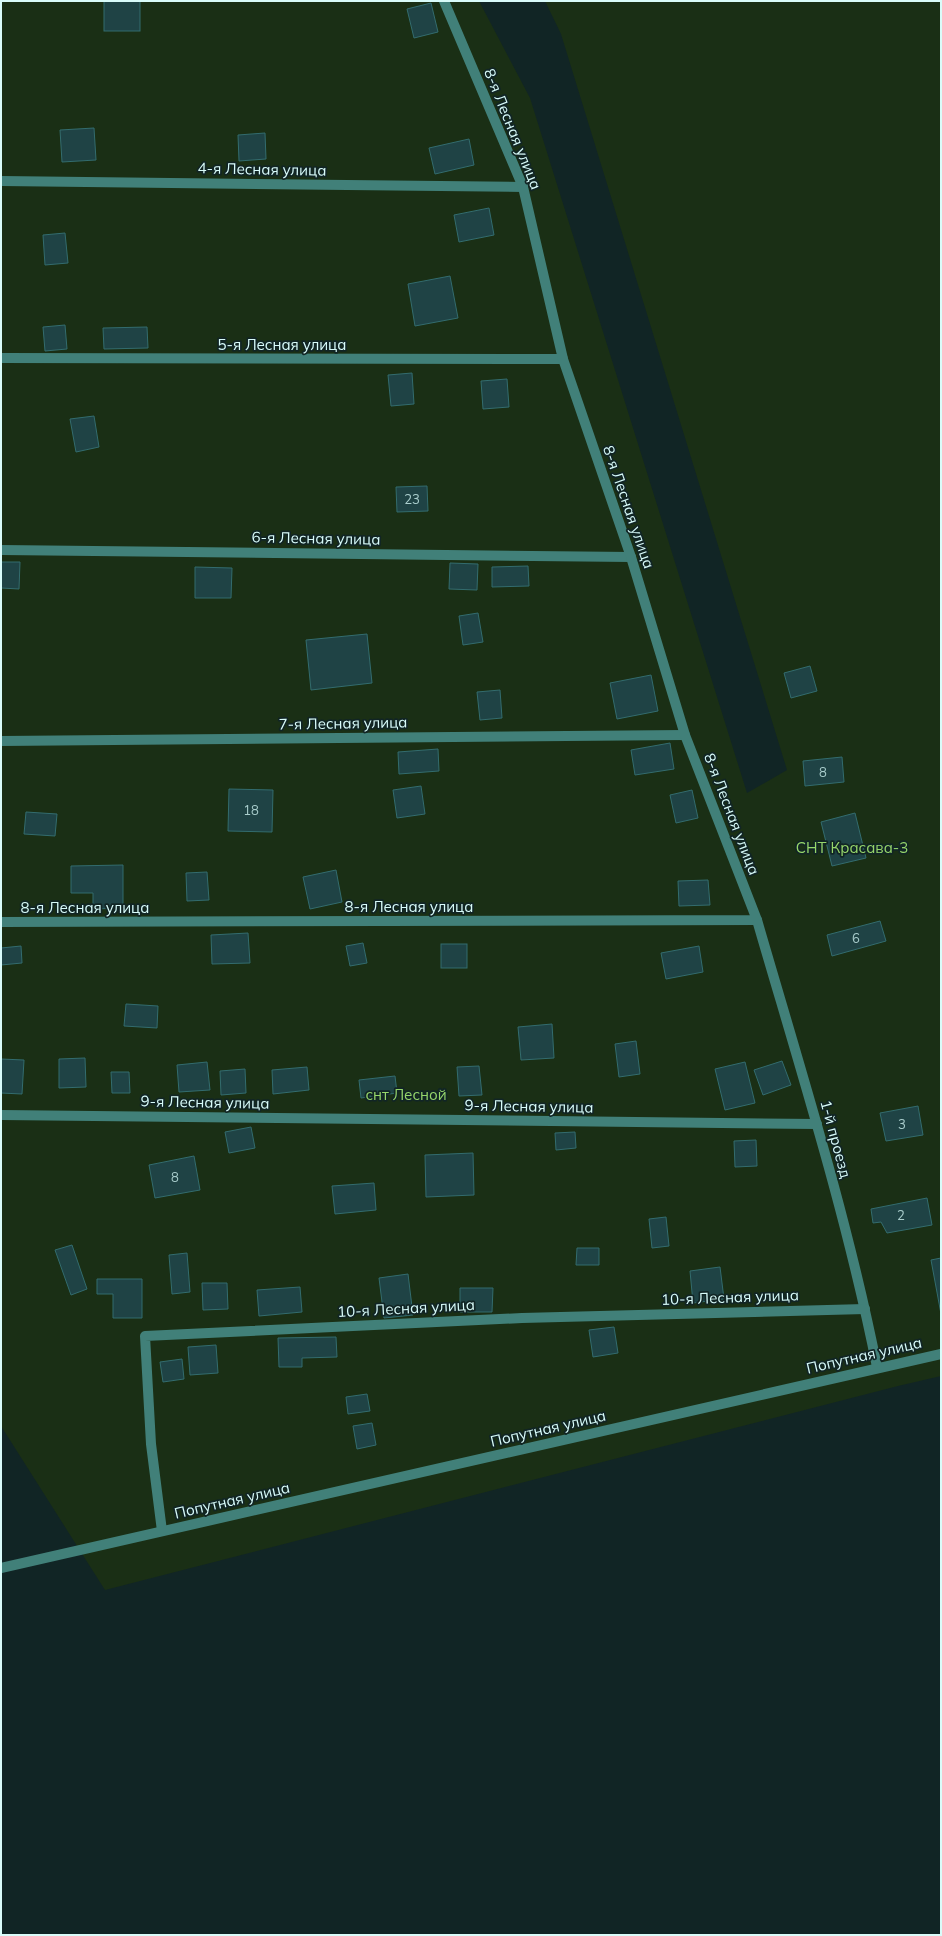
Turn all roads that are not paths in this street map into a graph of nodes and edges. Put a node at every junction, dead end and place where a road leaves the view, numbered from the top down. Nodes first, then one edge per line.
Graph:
1 (444, 1) edge
2 (1, 181) edge
3 (522, 187) junction
4 (1, 358) edge
5 (563, 360) junction
6 (1, 550) edge
7 (631, 557) junction
8 (685, 735) junction
9 (1, 741) edge
10 (757, 920) junction
11 (1, 922) edge
12 (1, 1115) edge
13 (817, 1124) junction
14 (865, 1309) junction
15 (941, 1354) edge
16 (877, 1368) junction
17 (162, 1531) junction
18 (1, 1568) edge

1 - 3 street, 8-я Лесная улица
2 - 3 street, 4-я Лесная улица
3 - 5 street, 8-я Лесная улица
4 - 5 street, 5-я Лесная улица
5 - 7 street, 8-я Лесная улица
6 - 7 street, 6-я Лесная улица
7 - 8 street, 8-я Лесная улица
8 - 9 street, 7-я Лесная улица
8 - 10 street, 8-я Лесная улица
10 - 11 street, 8-я Лесная улица
10 - 13 street, 1-й проезд
12 - 13 street, 9-я Лесная улица
13 - 14 street, 1-й проезд
14 - 16 street, 1-й проезд
14 - 17 street, 10-я Лесная улица
15 - 16 street, Попутная улица
16 - 17 street, Попутная улица
17 - 18 street, Попутная улица

